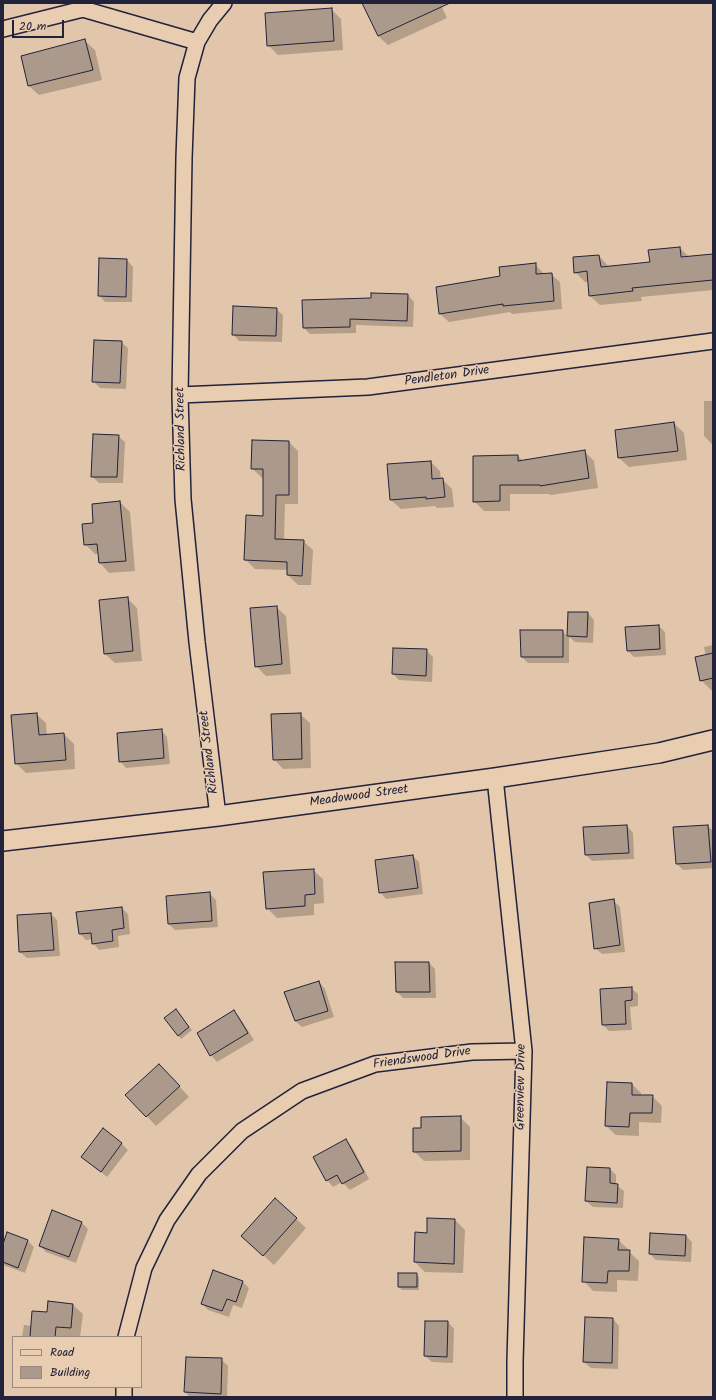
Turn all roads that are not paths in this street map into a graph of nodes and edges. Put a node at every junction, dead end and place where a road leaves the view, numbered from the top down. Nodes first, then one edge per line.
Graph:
1 (224, 3) edge
2 (3, 29) edge
3 (197, 42) junction
4 (713, 341) edge
5 (180, 395) junction
6 (713, 740) edge
7 (496, 778) junction
8 (218, 816) junction
9 (3, 841) edge
10 (524, 1051) junction
11 (126, 1336) edge
12 (515, 1397) edge

1 - 3 street, Richland Street
2 - 3 street
3 - 5 street, Richland Street
4 - 5 street, Pendleton Drive
5 - 8 street, Richland Street
6 - 7 street, Meadowood Street
7 - 8 street, Meadowood Street
7 - 10 street, Greenview Drive
8 - 9 street, Meadowood Street
10 - 11 street, Friendswood Drive
10 - 12 street, Greenview Drive

